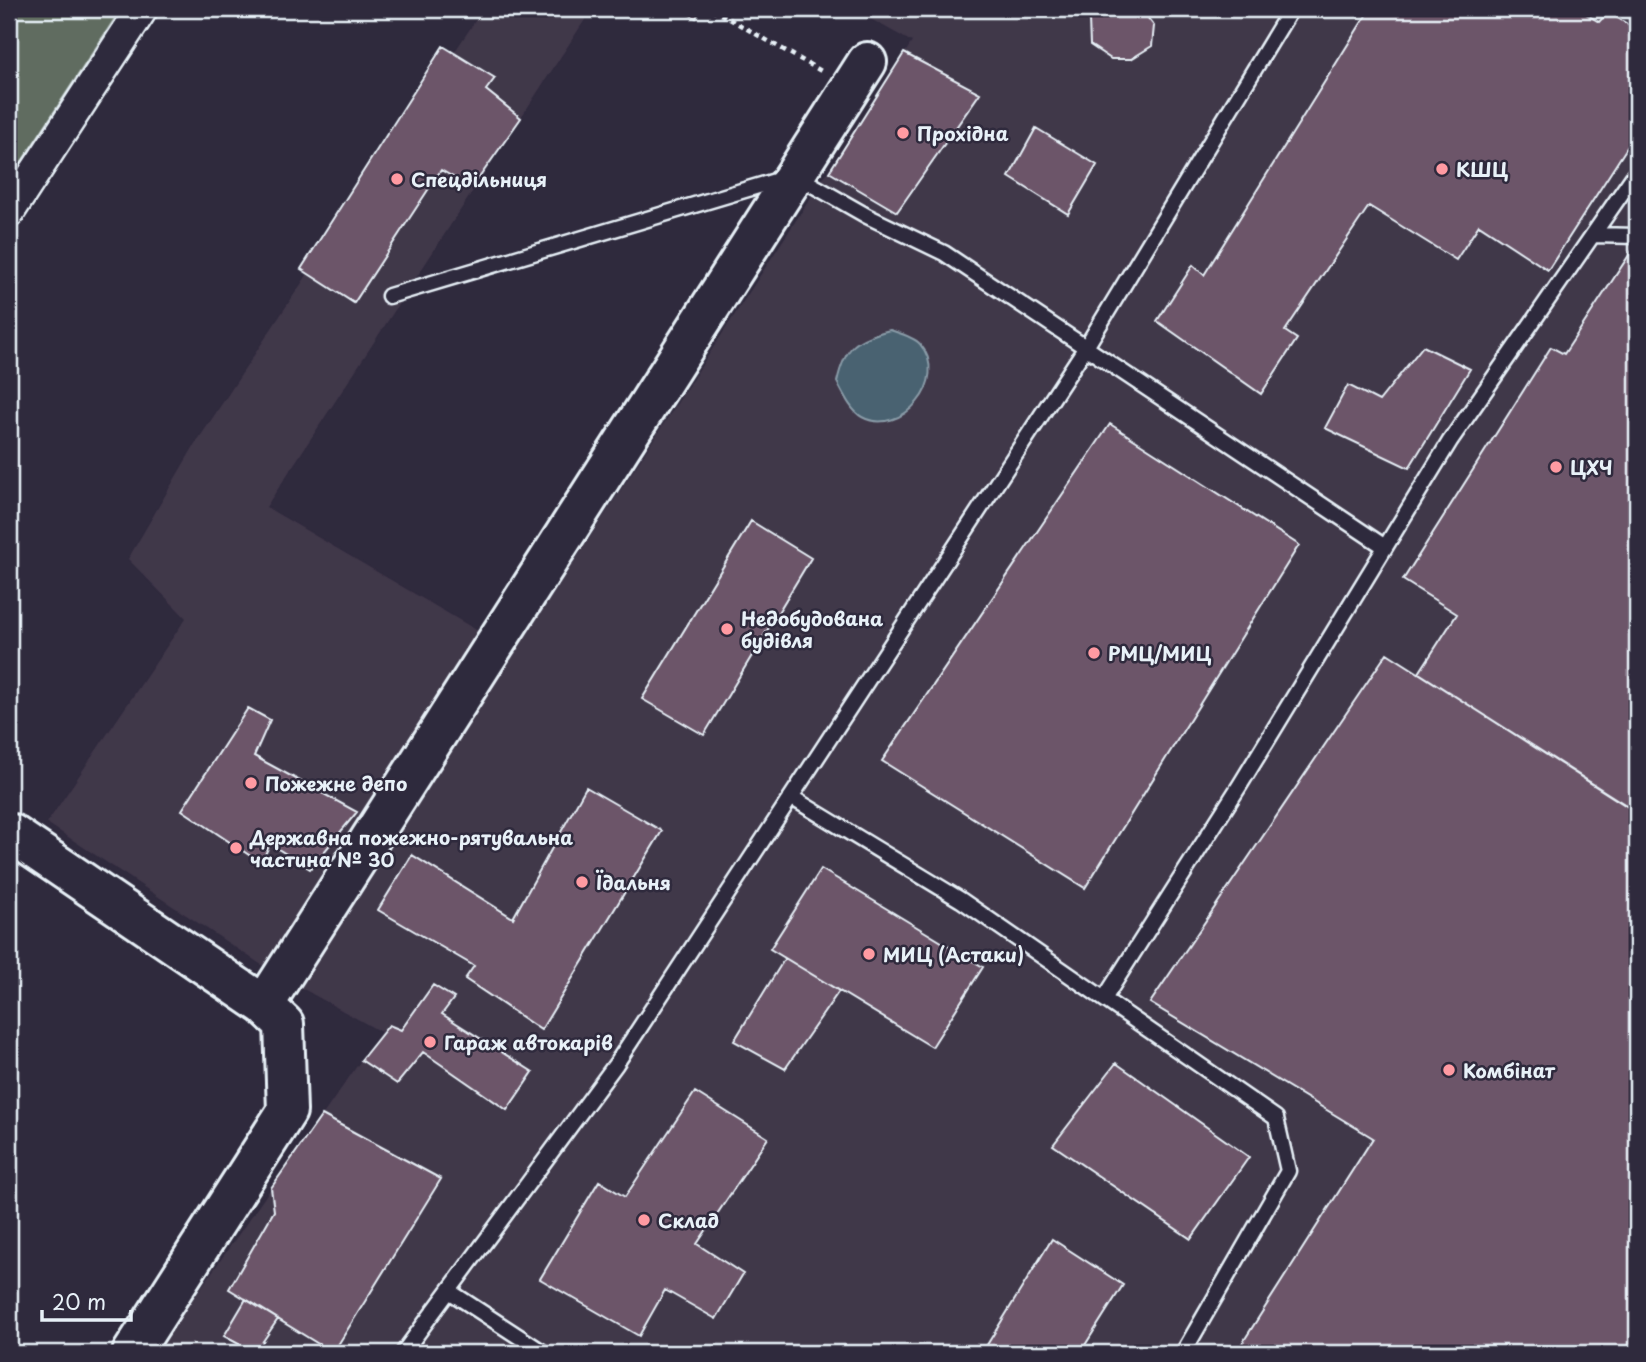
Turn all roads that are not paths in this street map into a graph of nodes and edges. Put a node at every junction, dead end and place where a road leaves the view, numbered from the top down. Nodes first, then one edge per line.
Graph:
1 (142, 9) edge
2 (1291, 9) edge
3 (858, 75) road end
4 (1637, 171) edge
5 (794, 175) junction
6 (9, 212) edge
7 (1595, 235) junction
8 (1637, 236) edge
9 (389, 296) dead end
10 (1086, 347) junction
11 (1385, 547) junction
12 (791, 797) junction
13 (9, 838) edge
14 (1104, 999) junction
15 (264, 1005) junction
16 (449, 1291) junction
17 (132, 1353) edge
18 (403, 1353) edge
19 (544, 1353) edge
20 (1183, 1353) edge

1 - 6 street
2 - 10 lane
3 - 5 street
4 - 7 lane
5 - 9 lane
5 - 10 lane
5 - 15 street
7 - 8 lane
7 - 11 lane
10 - 11 lane
10 - 12 lane
11 - 14 lane
12 - 14 lane
12 - 16 lane
13 - 15 street
14 - 20 lane
15 - 17 street
16 - 18 lane
16 - 19 lane

